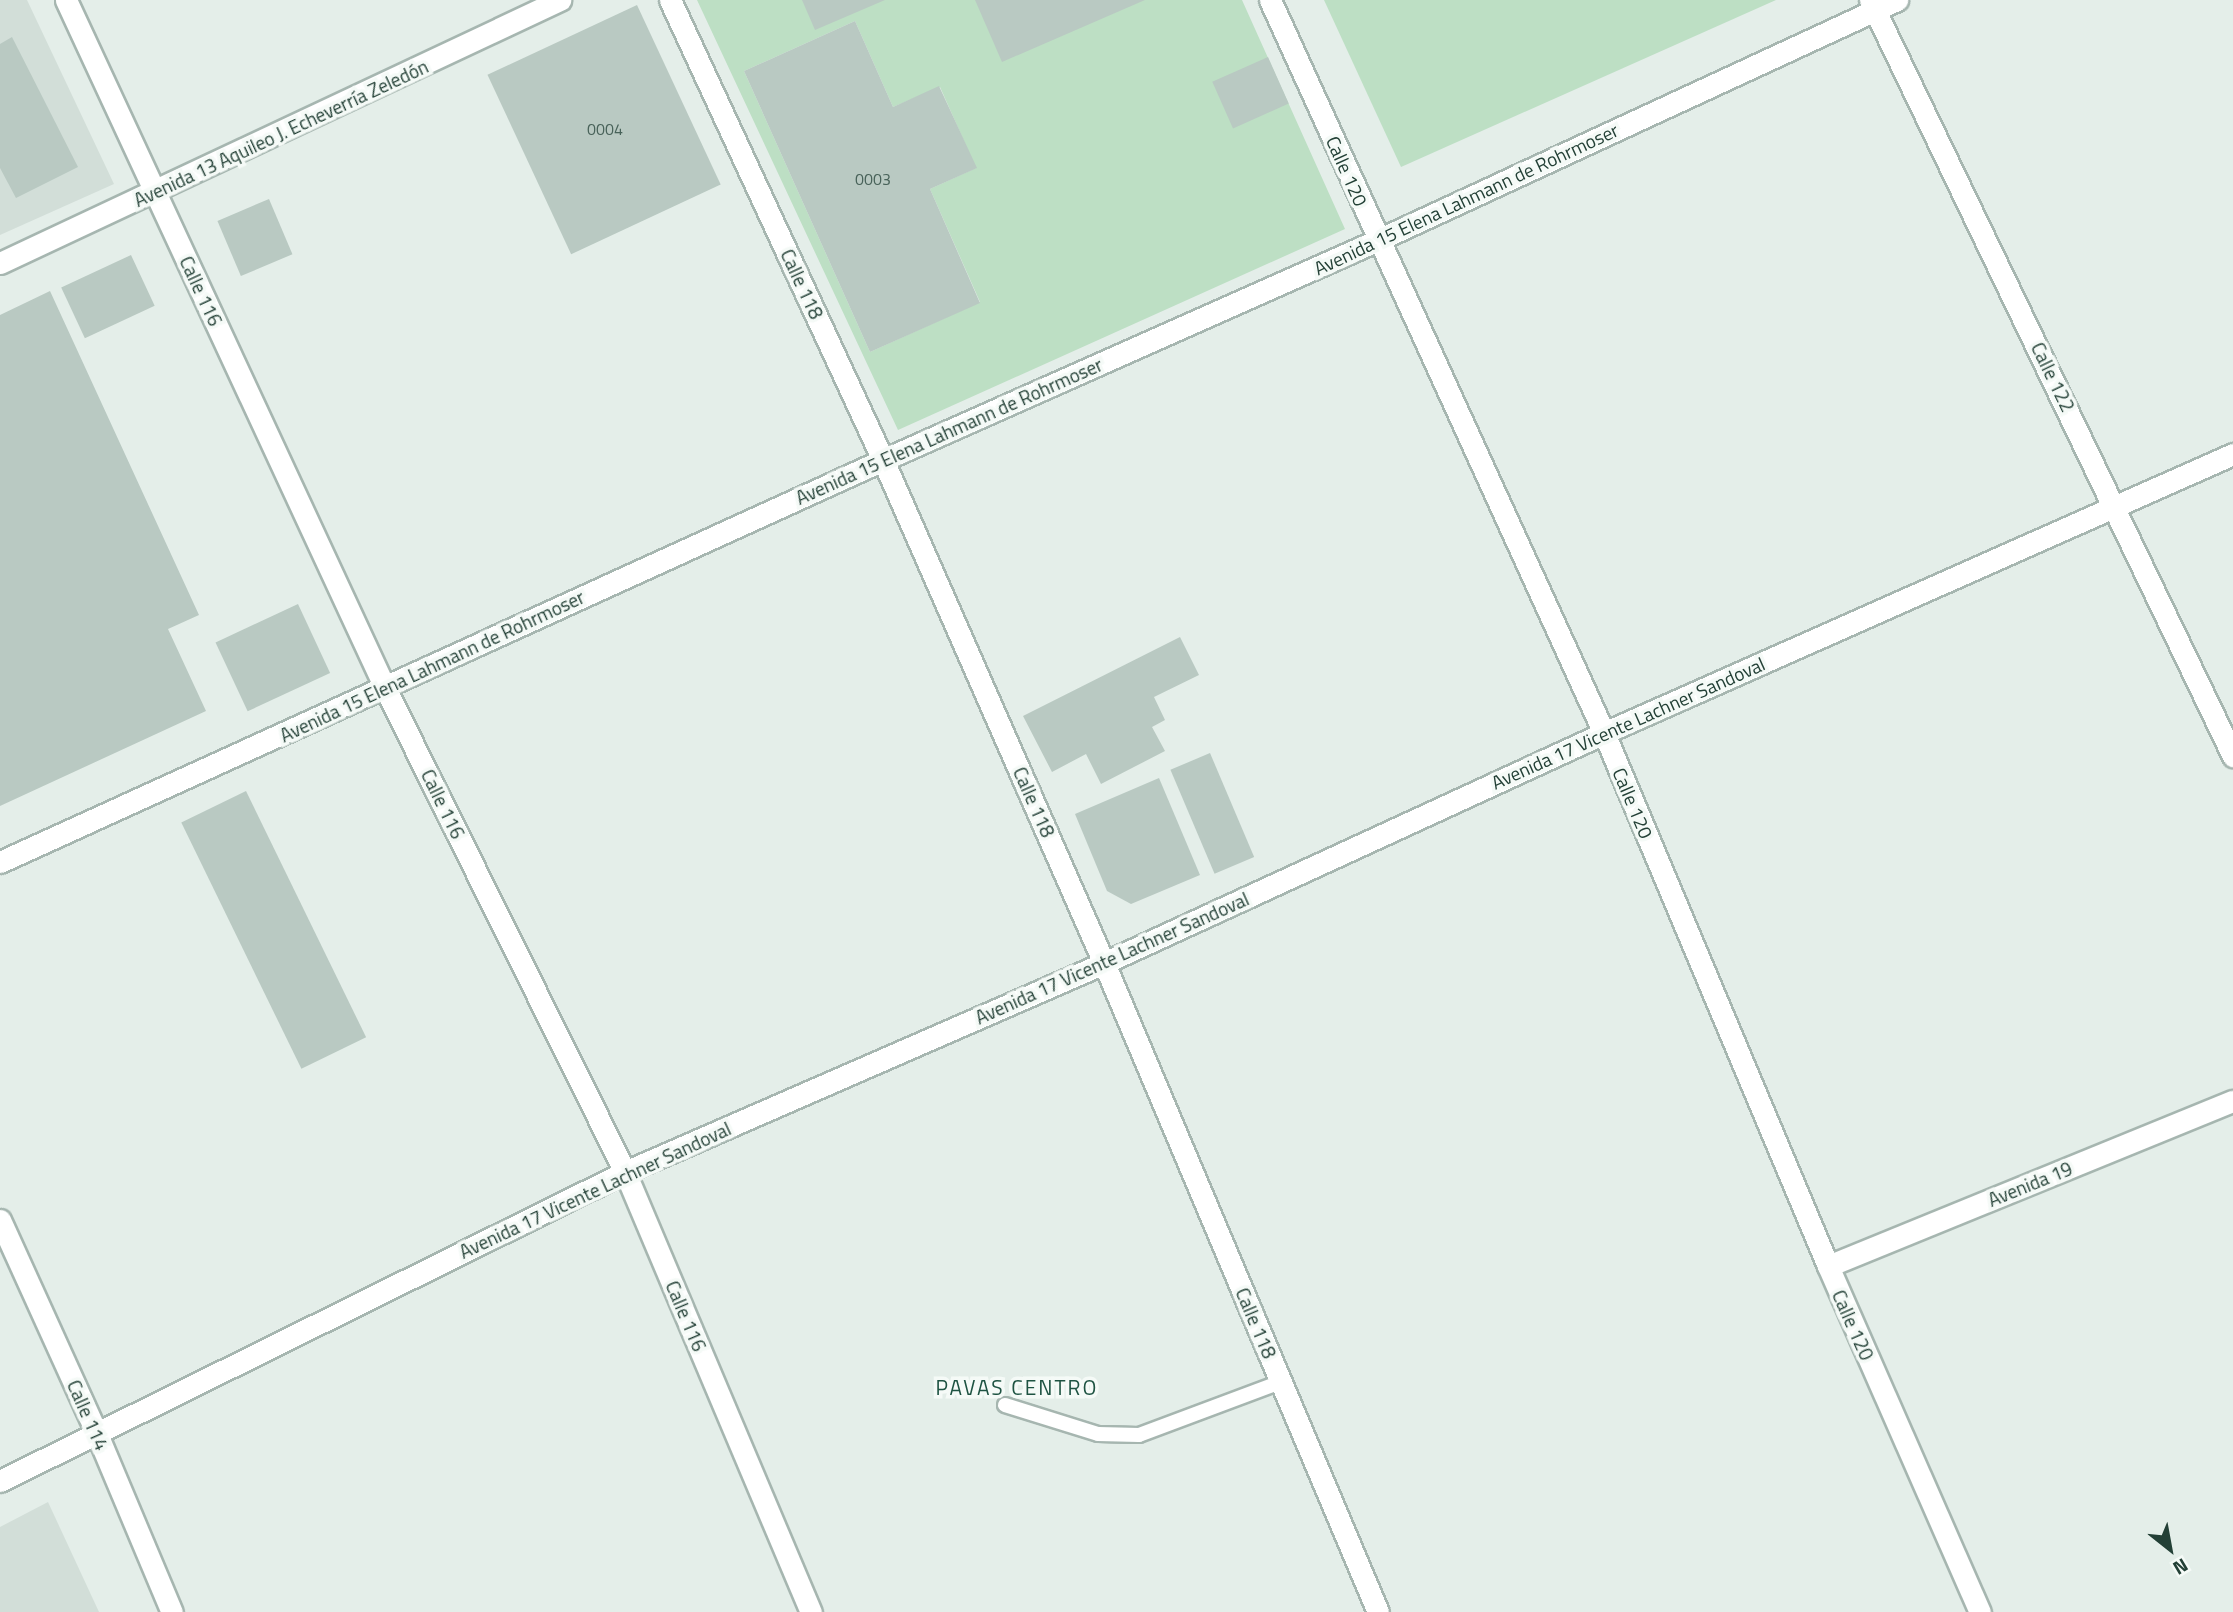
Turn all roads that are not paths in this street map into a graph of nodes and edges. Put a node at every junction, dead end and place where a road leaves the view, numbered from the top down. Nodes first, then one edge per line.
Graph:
1 (65, 0) edge
2 (560, 0) edge
3 (670, 0) edge
4 (1270, 0) edge
5 (1897, 0) edge
6 (1872, 5) edge
7 (155, 193) junction
8 (1378, 240) junction
9 (0, 263) edge
10 (2233, 454) edge
11 (883, 460) junction
12 (2117, 508) junction
13 (385, 688) junction
14 (1604, 733) junction
15 (2233, 756) edge
16 (0, 862) edge
17 (1104, 963) junction
18 (2233, 1101) edge
19 (625, 1172) junction
20 (0, 1220) edge
21 (1828, 1266) junction
22 (1281, 1382) junction
23 (1005, 1405) dead end
24 (97, 1434) junction
25 (0, 1481) edge
26 (172, 1612) edge
27 (811, 1612) edge
28 (1378, 1612) edge
29 (1980, 1612) edge

1 - 7 street, Calle 116
2 - 7 street, Avenida 13 Aquileo J. Echeverría Zeledón
3 - 11 street, Calle 118
4 - 8 street, Calle 120
5 - 6 street, Avenida 15 Elena Lahmann de Rohrmoser
6 - 8 street, Avenida 15 Elena Lahmann de Rohrmoser
6 - 12 street, Calle 122
7 - 9 street, Avenida 13 Aquileo J. Echeverría Zeledón
7 - 13 street, Calle 116
8 - 11 street, Avenida 15 Elena Lahmann de Rohrmoser
8 - 14 street, Calle 120
10 - 12 street, Avenida 17 Vicente Lachner Sandoval
11 - 13 street, Avenida 15 Elena Lahmann de Rohrmoser
11 - 17 street, Calle 118
12 - 14 street, Avenida 17 Vicente Lachner Sandoval
12 - 15 street, Calle 122
13 - 16 street, Avenida 15 Elena Lahmann de Rohrmoser
13 - 19 street, Calle 116
14 - 17 street, Avenida 17 Vicente Lachner Sandoval
14 - 21 street, Calle 120
17 - 19 street, Avenida 17 Vicente Lachner Sandoval
17 - 22 street, Calle 118
18 - 21 street, Avenida 19
19 - 24 street, Avenida 17 Vicente Lachner Sandoval
19 - 27 street, Calle 116
20 - 24 street, Calle 114
21 - 29 street, Calle 120
22 - 23 lane
22 - 28 street, Calle 118
24 - 25 street, Avenida 17 Vicente Lachner Sandoval
24 - 26 street, Calle 114

